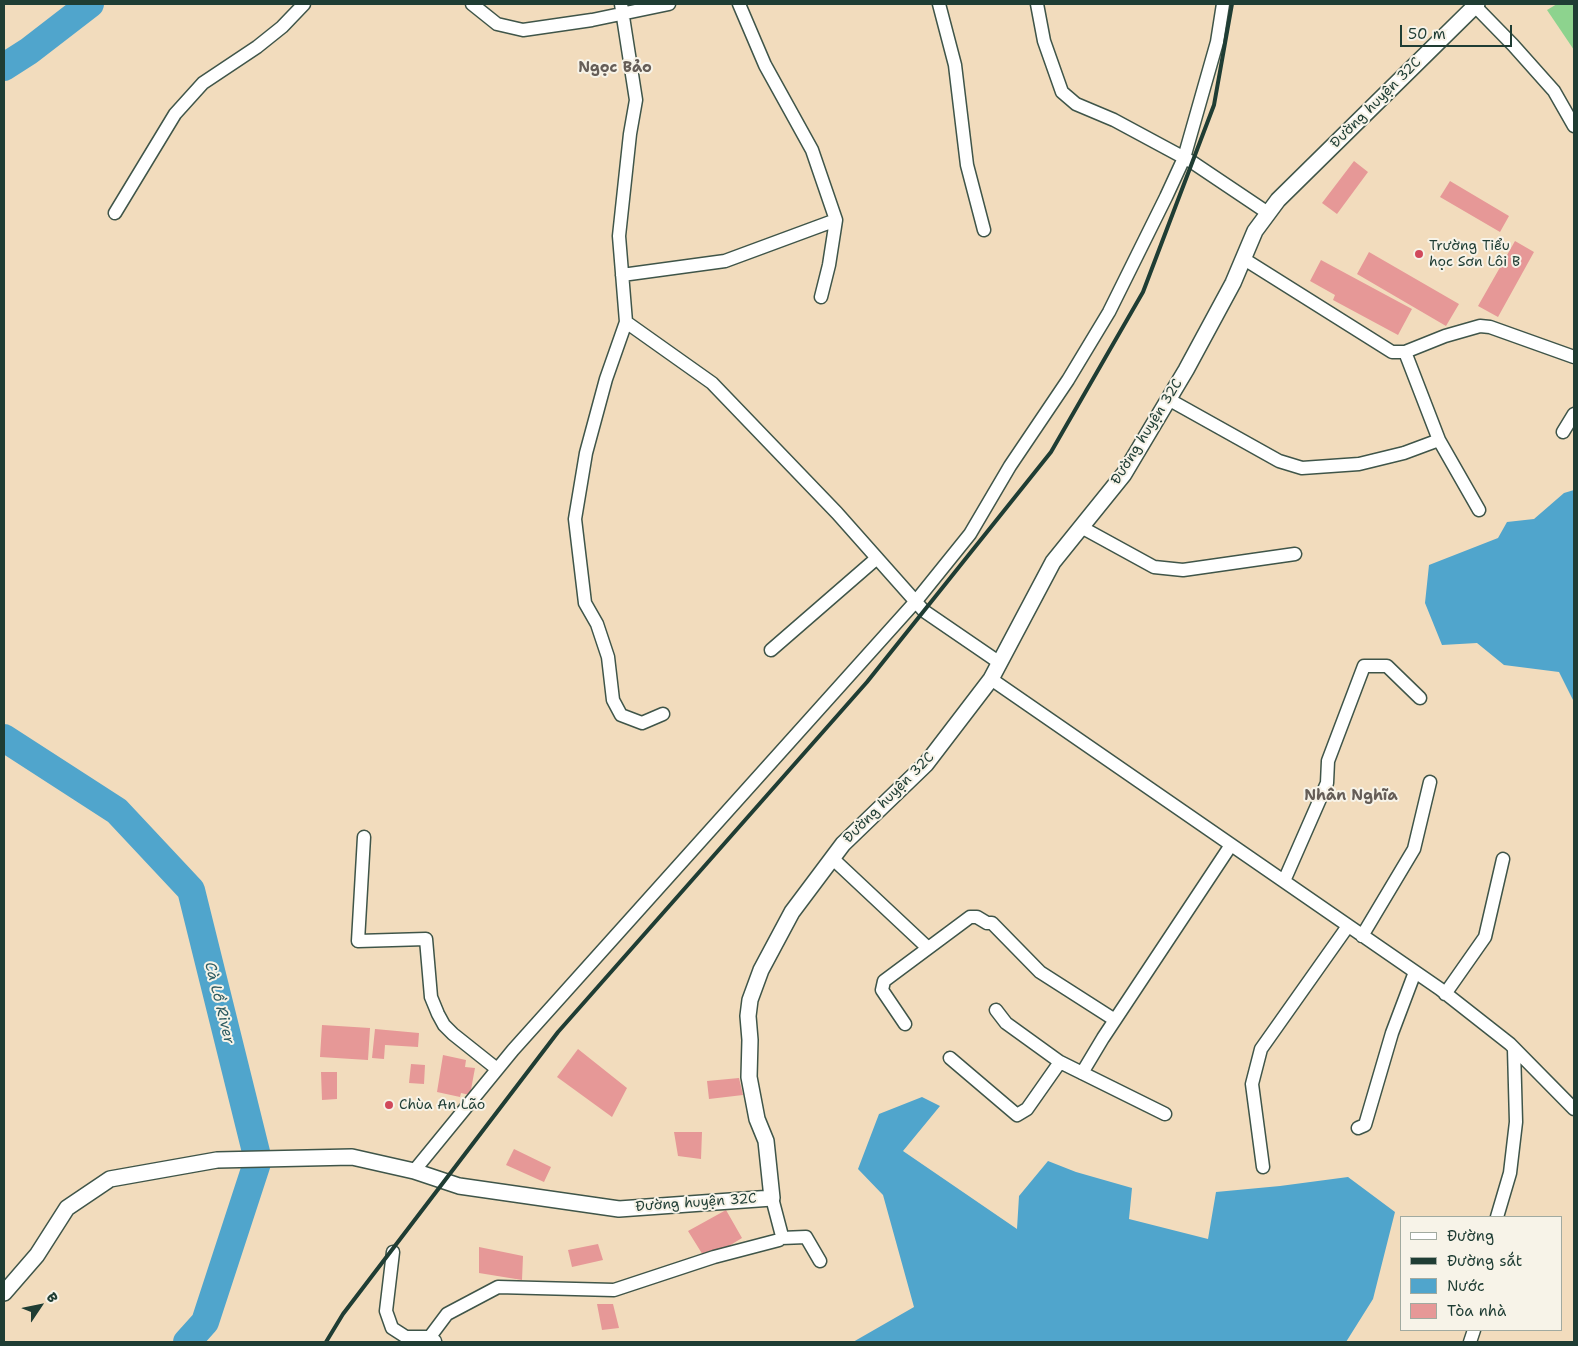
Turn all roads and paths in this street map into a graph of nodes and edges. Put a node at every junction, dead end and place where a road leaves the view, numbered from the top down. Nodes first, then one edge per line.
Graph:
1 (304, 4) edge
2 (472, 4) edge
3 (669, 4) edge
4 (739, 4) edge
5 (939, 4) edge
6 (1037, 4) edge
7 (1223, 4) edge
8 (1475, 4) edge
9 (622, 9) edge
10 (1574, 126) edge
11 (1184, 158) junction
12 (115, 213) dead end
13 (1268, 213) junction
14 (836, 220) junction
15 (984, 230) dead end
16 (1244, 259) junction
17 (622, 275) junction
18 (821, 297) dead end
19 (626, 322) junction
20 (1405, 352) junction
21 (1574, 358) edge
22 (1168, 399) junction
23 (1574, 414) edge
24 (1563, 432) dead end
25 (1439, 440) junction
26 (1479, 510) dead end
27 (1081, 527) junction
28 (1295, 554) dead end
29 (877, 558) junction
30 (916, 601) junction
31 (771, 650) dead end
32 (1000, 663) junction
33 (991, 679) junction
34 (1420, 698) dead end
35 (663, 714) dead end
36 (1430, 782) dead end
37 (364, 837) dead end
38 (1231, 845) junction
39 (832, 858) junction
40 (1503, 858) dead end
41 (1284, 881) junction
42 (1348, 926) junction
43 (1362, 936) junction
44 (928, 948) junction
45 (1415, 972) junction
46 (1445, 994) junction
47 (996, 1010) dead end
48 (1115, 1020) junction
49 (905, 1024) dead end
50 (1514, 1049) junction
51 (950, 1058) dead end
52 (1060, 1062) junction
53 (498, 1069) junction
54 (1082, 1073) junction
55 (1574, 1109) edge
56 (1165, 1114) dead end
57 (1358, 1128) dead end
58 (1263, 1167) dead end
59 (414, 1171) junction
60 (772, 1198) junction
61 (1497, 1216) edge
62 (781, 1238) junction
63 (392, 1252) dead end
64 (820, 1261) dead end
65 (4, 1293) edge
66 (431, 1341) edge

1 - 12 street
2 - 9 street
3 - 9 street
4 - 14 street
5 - 15 street
6 - 11 street
7 - 11 street
8 - 10 street
8 - 13 street, Đường huyện 32C
9 - 17 street
11 - 13 street
11 - 30 street
13 - 16 street, Đường huyện 32C
14 - 17 street
14 - 18 street
16 - 20 street
16 - 22 street, Đường huyện 32C
17 - 19 street
19 - 29 street
19 - 35 street
20 - 21 street
20 - 25 street
22 - 25 street
22 - 27 street, Đường huyện 32C
23 - 24 street
25 - 26 street
27 - 28 street
27 - 32 street, Đường huyện 32C
29 - 30 street
29 - 31 street
30 - 32 street
30 - 53 street
32 - 33 street, Đường huyện 32C
33 - 38 street
33 - 39 street, Đường huyện 32C
34 - 41 street
36 - 43 street
37 - 53 street
38 - 41 street
38 - 48 street
39 - 44 street
39 - 60 street, Đường huyện 32C
40 - 46 street
41 - 42 street
42 - 43 street
42 - 58 street
43 - 45 street
44 - 48 street
44 - 49 street
45 - 46 street
45 - 57 street
46 - 50 street
47 - 52 street
48 - 54 street
50 - 55 street
50 - 61 street
51 - 52 street
52 - 54 street
53 - 59 street
54 - 56 street
59 - 60 street, Đường huyện 32C
59 - 65 street, Đường huyện 32C
60 - 62 street
62 - 64 street
62 - 66 street
63 - 66 street

